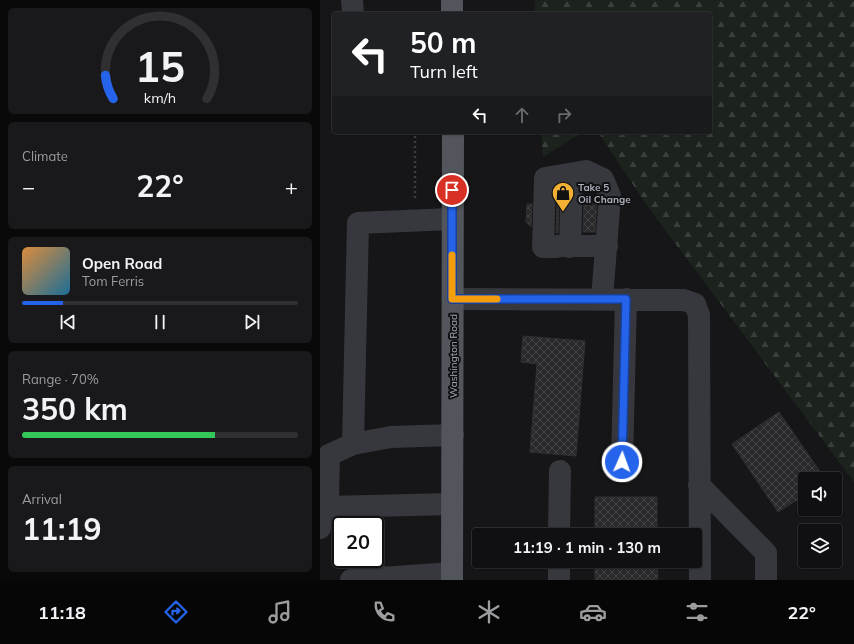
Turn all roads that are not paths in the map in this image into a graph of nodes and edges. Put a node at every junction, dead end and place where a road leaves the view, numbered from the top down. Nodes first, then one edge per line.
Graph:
1 (352, 0) edge
2 (452, 0) edge
3 (353, 12) edge
4 (452, 12) edge
5 (452, 134) edge
6 (452, 219) junction
7 (607, 246) junction
8 (452, 299) junction
9 (602, 299) junction
10 (626, 299) junction
11 (453, 435) junction
12 (353, 444) junction
13 (622, 462) dead end
14 (560, 471) dead end
15 (699, 485) junction
16 (452, 504) junction
17 (326, 507) junction
18 (362, 516) edge
19 (320, 528) edge
20 (559, 528) edge
21 (373, 568) edge
22 (559, 568) edge
23 (452, 576) edge
24 (381, 579) edge
25 (351, 580) edge
26 (559, 580) edge
27 (700, 580) edge
28 (766, 580) edge

1 - 3 lane
2 - 4 main road
5 - 6 main road, Washington Road
6 - 8 main road, Washington Road
6 - 12 lane
7 - 7 lane
7 - 9 lane
8 - 9 lane
8 - 11 main road, Washington Road
9 - 10 lane
10 - 13 lane
10 - 15 lane
11 - 12 lane
11 - 16 main road, Washington Road
12 - 17 lane
14 - 20 lane
15 - 27 lane
15 - 28 lane
16 - 18 lane
16 - 23 main road, Washington Road
17 - 18 lane
17 - 19 lane
21 - 24 lane
22 - 26 lane
23 - 24 lane
24 - 25 lane

